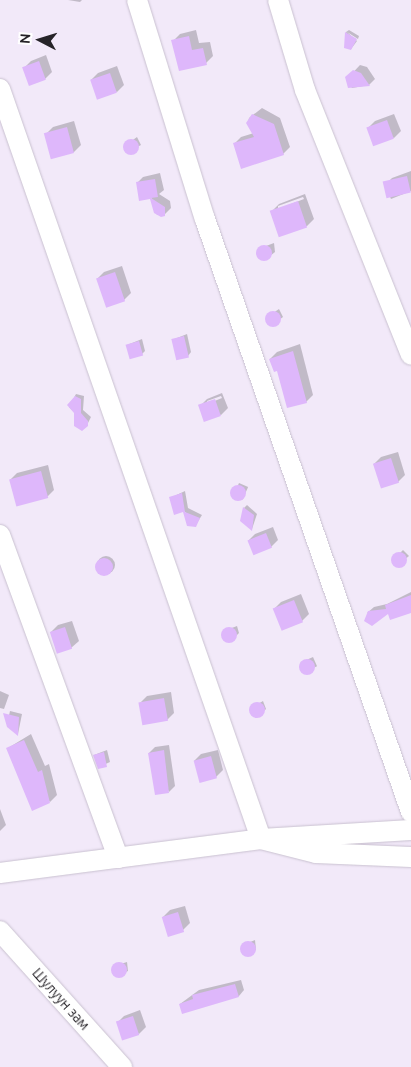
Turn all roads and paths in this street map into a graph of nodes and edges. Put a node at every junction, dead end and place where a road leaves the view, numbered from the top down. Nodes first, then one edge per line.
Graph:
1 (137, 0) edge
2 (278, 0) edge
3 (0, 89) edge
4 (411, 355) edge
5 (0, 535) edge
6 (411, 812) edge
7 (411, 830) edge
8 (261, 839) junction
9 (118, 858) junction
10 (411, 858) edge
11 (0, 874) edge
12 (0, 931) edge
13 (122, 1067) edge

1 - 6 street
2 - 4 street
3 - 8 street
5 - 9 street
7 - 8 street
8 - 9 street
8 - 10 street
9 - 11 street
12 - 13 street, Шулуун зам

